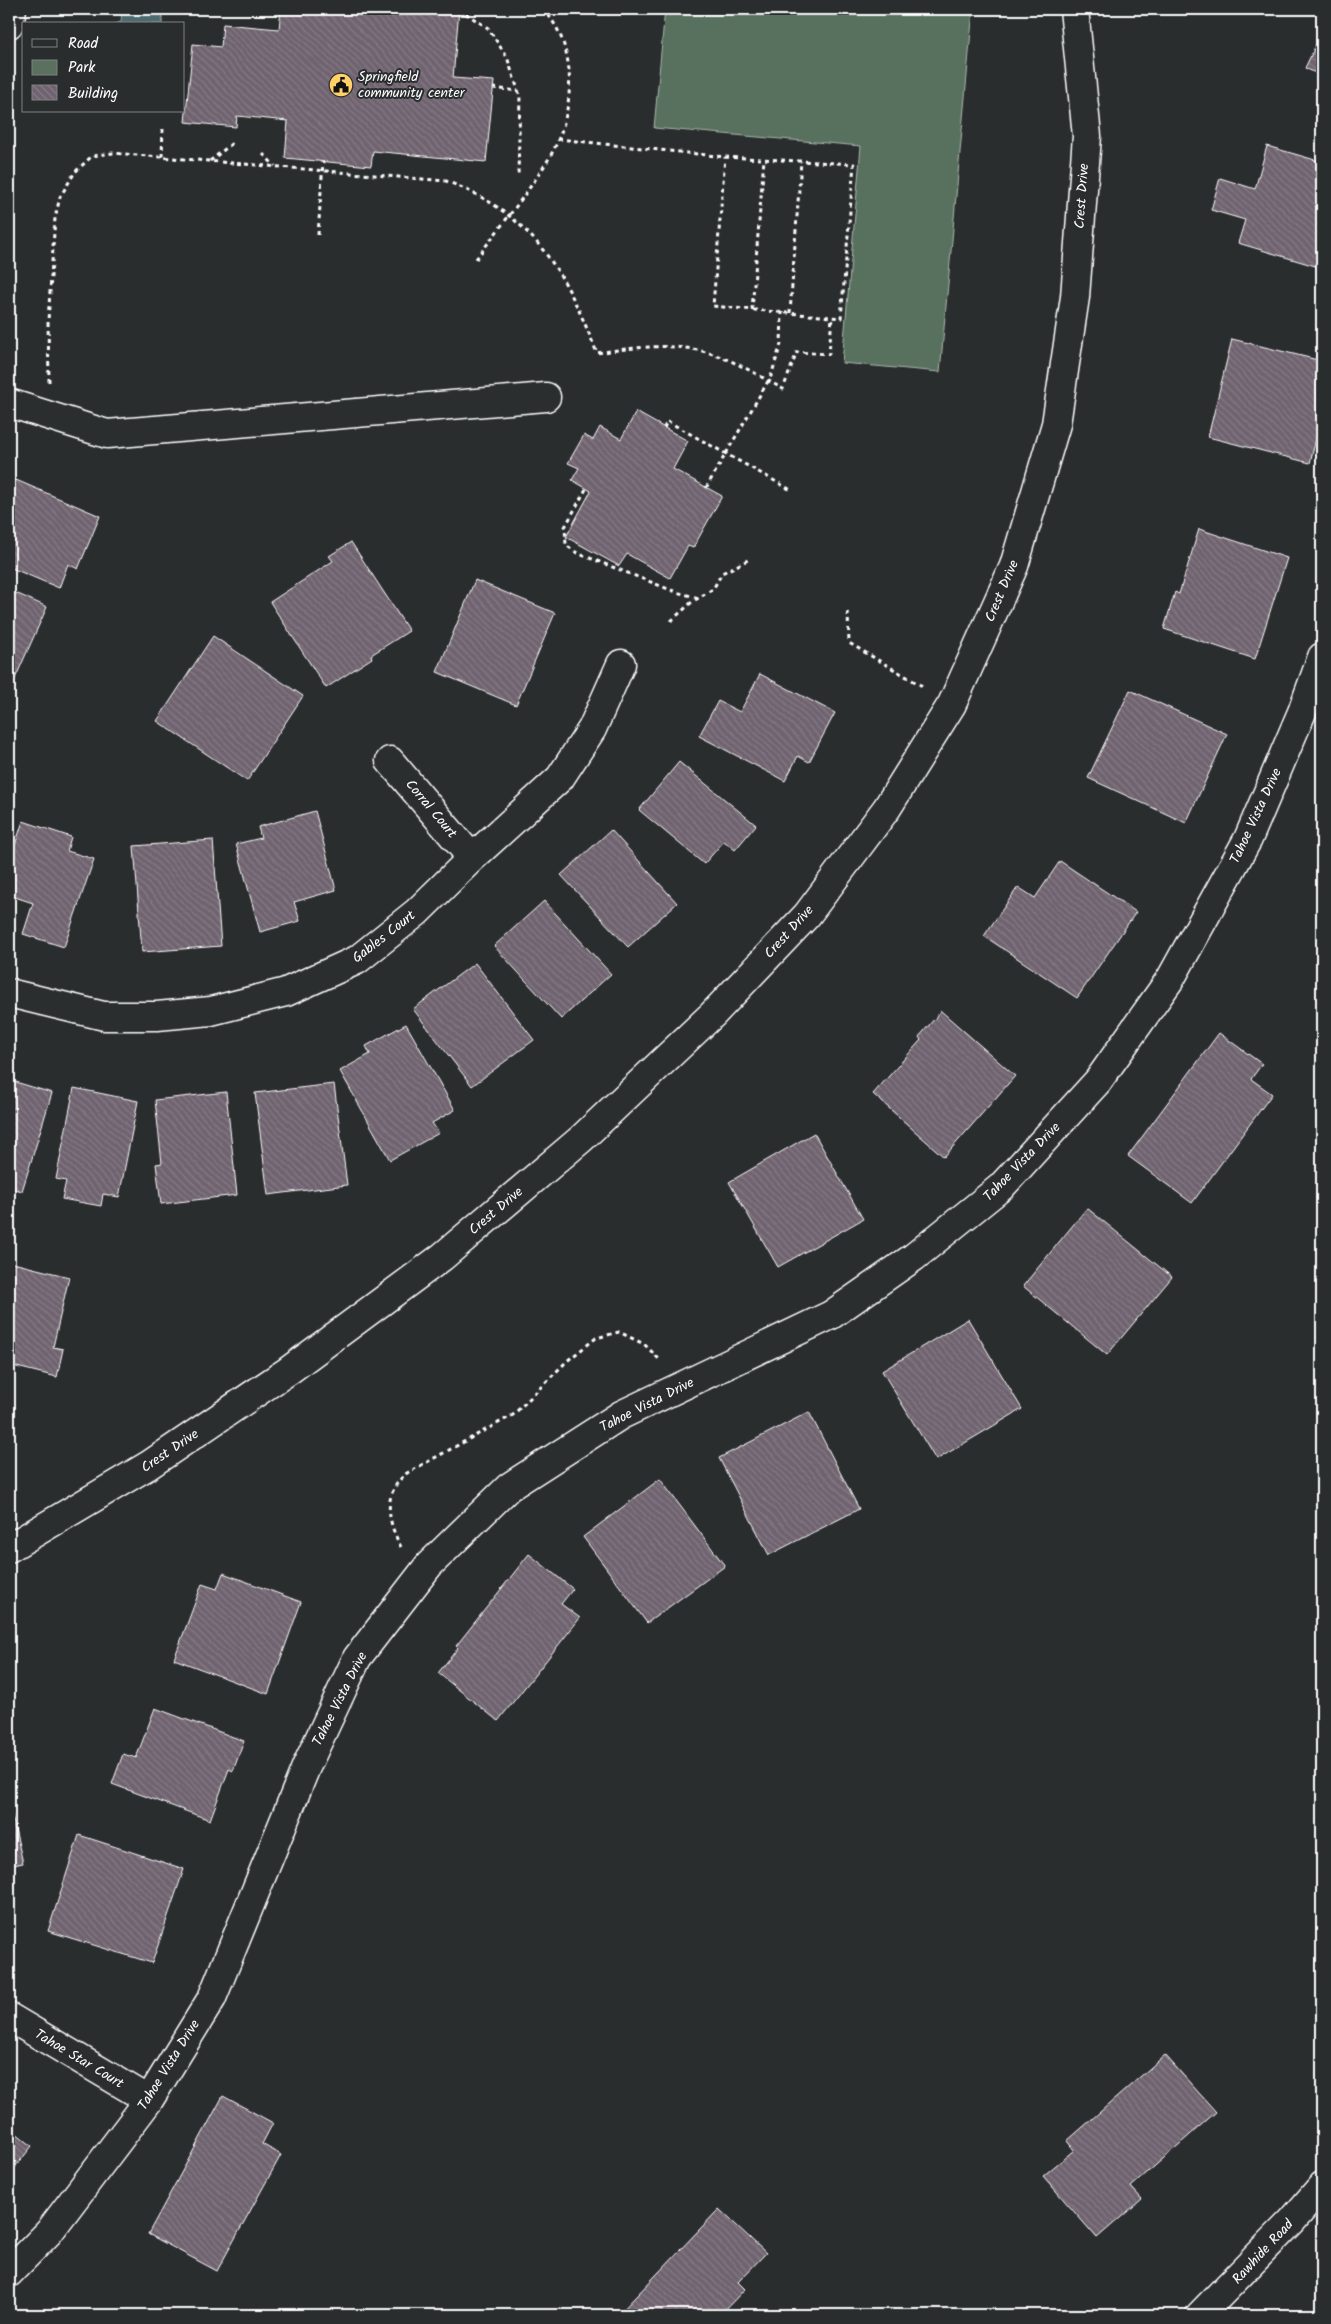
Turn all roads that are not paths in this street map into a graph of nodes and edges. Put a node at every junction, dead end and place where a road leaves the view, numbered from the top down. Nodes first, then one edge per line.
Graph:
1 (12, 9) edge
2 (1074, 9) edge
3 (9, 24) edge
4 (546, 397) dead end
5 (9, 403) edge
6 (1322, 657) edge
7 (621, 664) dead end
8 (390, 761) dead end
9 (472, 858) junction
10 (9, 993) edge
11 (9, 1548) edge
12 (9, 2017) edge
13 (149, 2100) junction
14 (1322, 2186) edge
15 (9, 2273) edge
16 (1200, 2315) edge

1 - 3 street
2 - 11 street, Crest Drive
4 - 5 street
6 - 13 street, Tahoe Vista Drive
7 - 9 street, Gables Court
8 - 9 street, Corral Court
9 - 10 street, Gables Court
12 - 13 street, Tahoe Star Court
13 - 15 street, Tahoe Vista Drive
14 - 16 street, Rawhide Road

